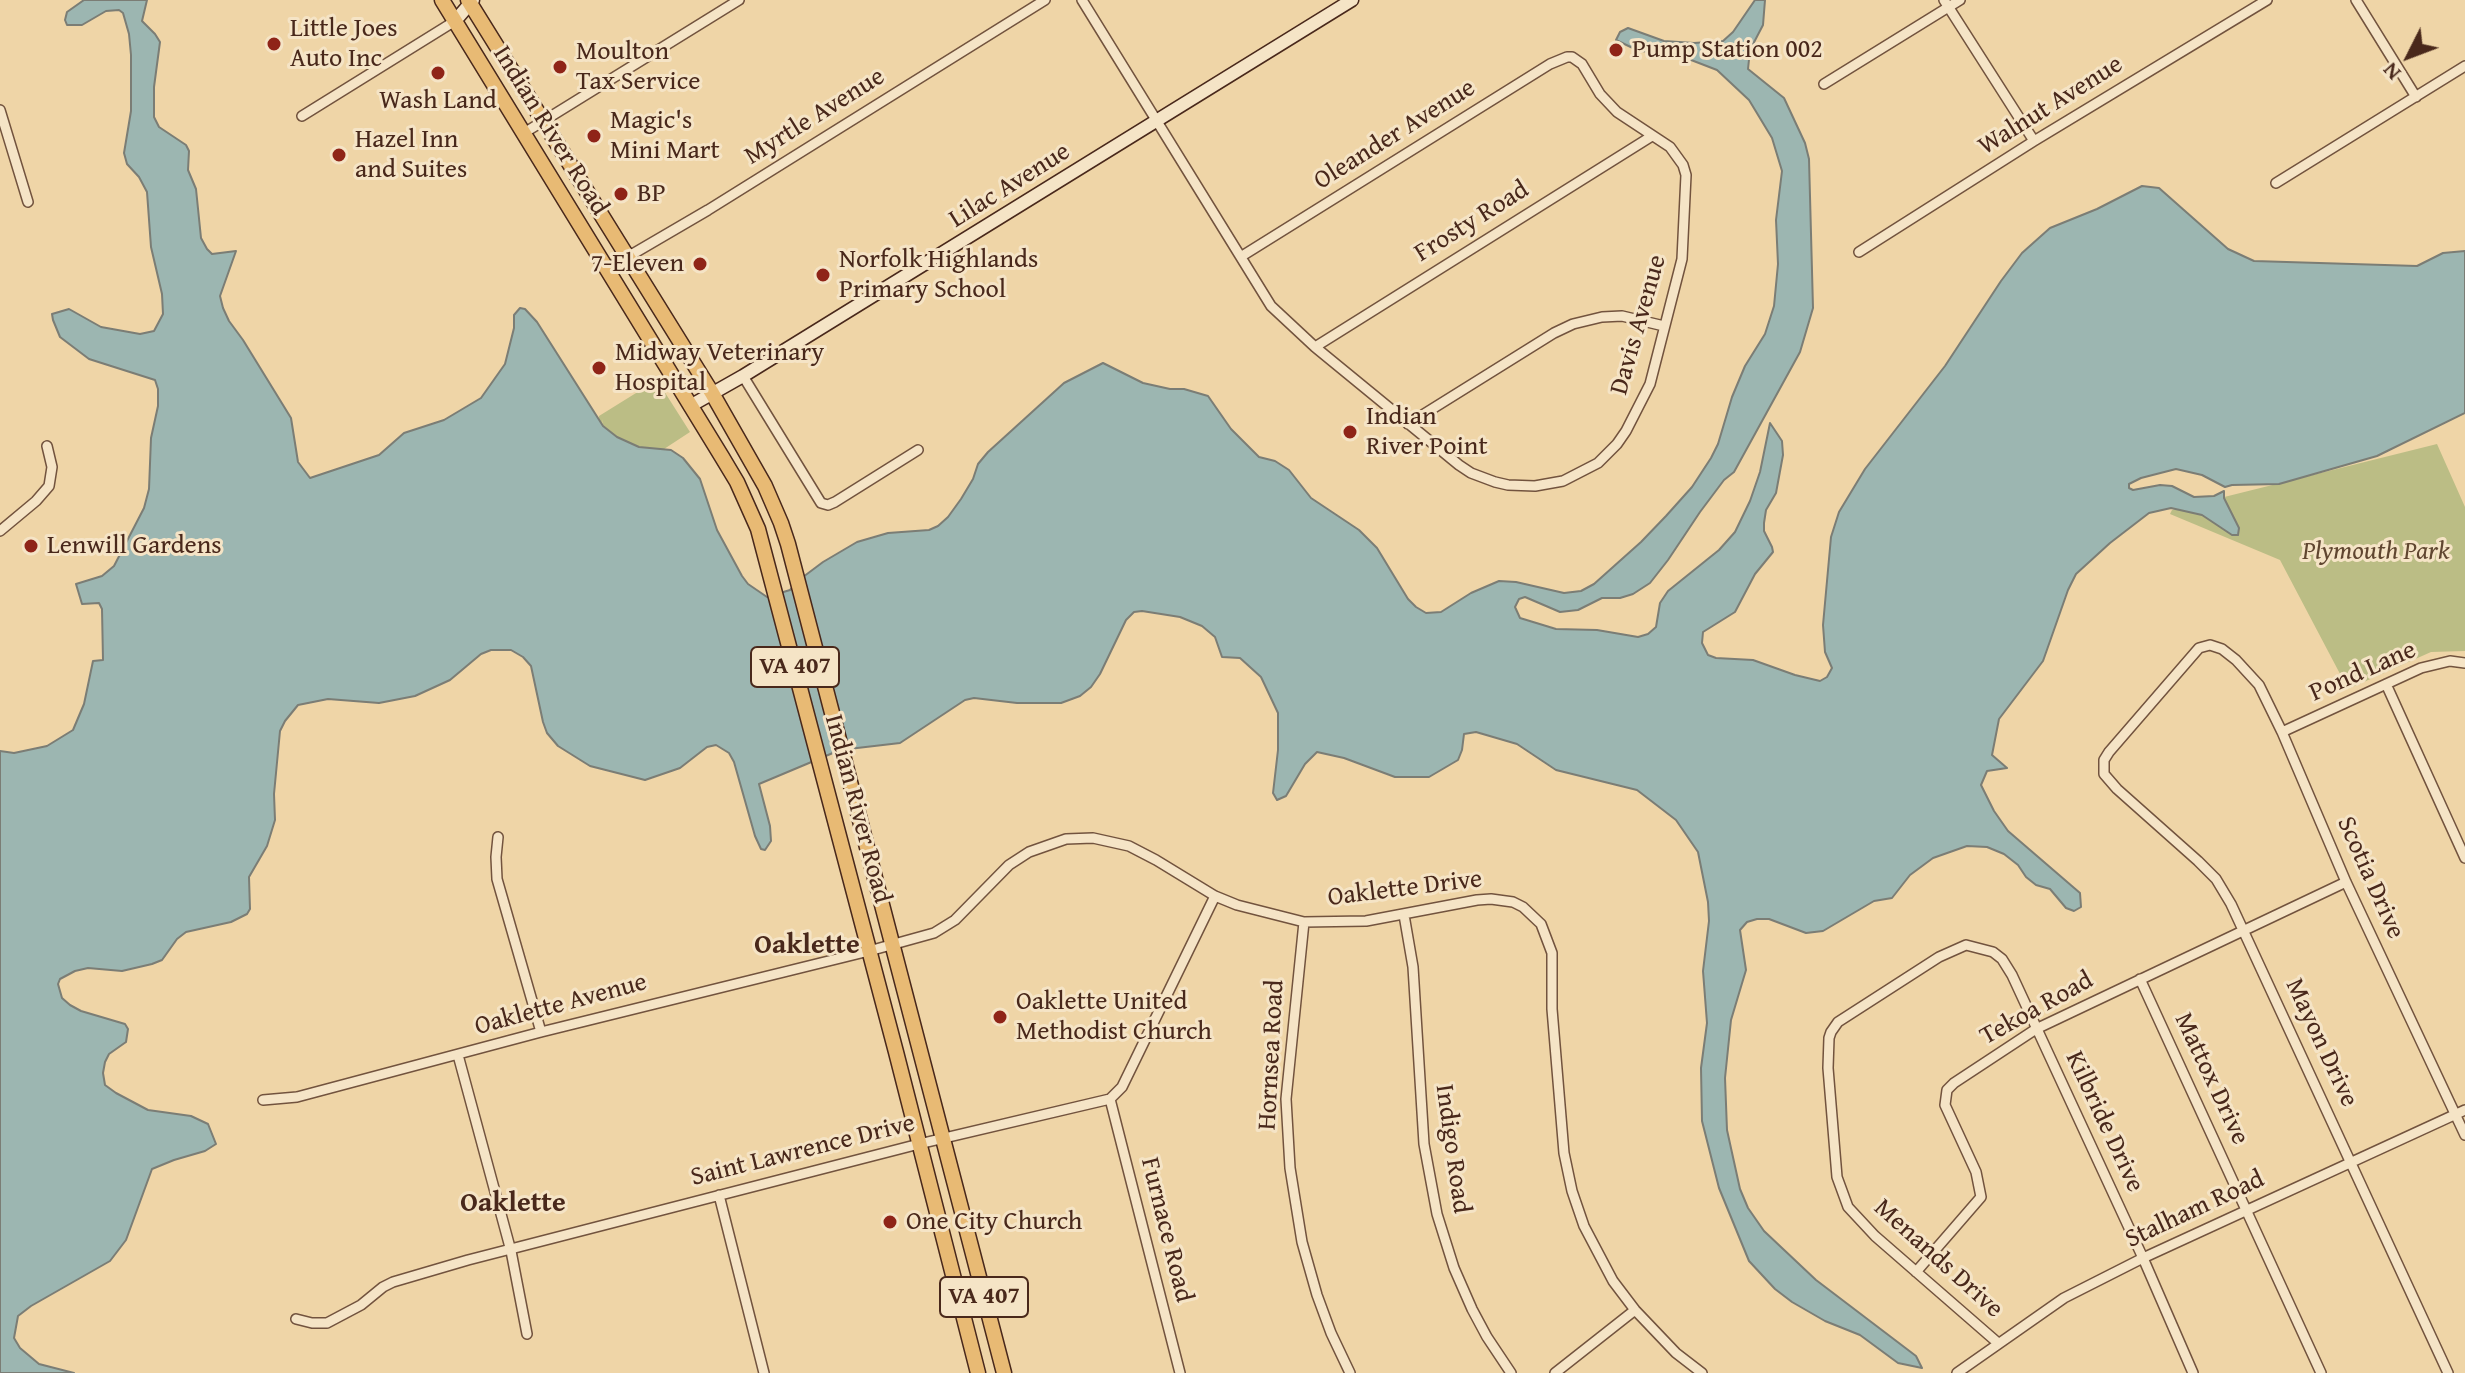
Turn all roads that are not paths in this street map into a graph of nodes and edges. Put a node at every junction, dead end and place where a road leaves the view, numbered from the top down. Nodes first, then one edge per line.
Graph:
1 (442, 0) edge
2 (739, 0) edge
3 (1045, 0) edge
4 (1082, 0) edge
5 (1352, 0) edge
6 (1960, 0) edge
7 (2267, 0) edge
8 (2356, 0) edge
9 (470, 1) edge
10 (1946, 4) edge
11 (455, 21) junction
12 (1572, 57) joint
13 (2465, 66) edge
14 (1824, 84) dead end
15 (2416, 97) junction
16 (0, 110) edge
17 (302, 116) dead end
18 (543, 121) junction
19 (1157, 121) junction
20 (524, 133) junction
21 (1652, 136) junction
22 (2034, 141) junction
23 (2276, 183) dead end
24 (28, 202) dead end
25 (1859, 252) dead end
26 (1242, 256) junction
27 (628, 257) junction
28 (607, 269) junction
29 (1664, 326) junction
30 (1315, 347) junction
31 (743, 376) junction
32 (712, 393) junction
33 (690, 406) junction
34 (1408, 424) junction
35 (47, 446) dead end
36 (918, 450) dead end
37 (0, 531) edge
38 (2465, 663) edge
39 (2386, 684) junction
40 (2282, 732) junction
41 (2103, 768) joint
42 (498, 837) dead end
43 (2465, 858) edge
44 (2346, 882) junction
45 (1215, 896) junction
46 (1404, 915) junction
47 (1304, 922) junction
48 (2244, 931) junction
49 (893, 944) junction
50 (1979, 947) joint
51 (869, 951) junction
52 (2140, 979) junction
53 (2036, 1029) junction
54 (541, 1032) junction
55 (458, 1055) junction
56 (1110, 1099) junction
57 (263, 1100) dead end
58 (2460, 1112) edge
59 (2465, 1135) edge
60 (942, 1139) junction
61 (919, 1144) junction
62 (2351, 1163) junction
63 (719, 1195) junction
64 (2247, 1211) junction
65 (511, 1251) junction
66 (2143, 1258) junction
67 (1916, 1272) junction
68 (1635, 1310) junction
69 (296, 1319) dead end
70 (527, 1334) dead end
71 (1998, 1343) junction
72 (764, 1373) edge
73 (978, 1373) edge
74 (1004, 1373) edge
75 (1180, 1373) edge
76 (1350, 1373) edge
77 (1511, 1373) edge
78 (1555, 1373) edge
79 (1702, 1373) edge
80 (1957, 1373) edge
81 (2193, 1373) edge
82 (2321, 1373) edge
83 (2448, 1373) edge

1 - 11 main road, Indian River Road / VA 407
2 - 18 street
3 - 27 street, Myrtle Avenue
4 - 19 street, Davis Avenue
5 - 19 street, Lilac Avenue
6 - 10 street
7 - 22 street, Walnut Avenue
8 - 15 street
9 - 11 street
9 - 18 main road, Indian River Road / VA 407
10 - 14 street
10 - 22 street
11 - 17 street
11 - 20 main road, Indian River Road / VA 407
12 - 21 street, Davis Avenue
12 - 26 street, Oleander Avenue
13 - 15 street
15 - 23 street
16 - 24 street
18 - 20 street
18 - 27 main road, Indian River Road / VA 407
19 - 26 street, Davis Avenue
19 - 31 street, Lilac Avenue
20 - 28 main road, Indian River Road / VA 407
21 - 29 street, Davis Avenue
21 - 30 street, Frosty Road
22 - 25 street, Walnut Avenue
26 - 30 street, Davis Avenue
27 - 28 street, Myrtle Avenue
27 - 32 main road, Indian River Road / VA 407
28 - 33 main road, Indian River Road / VA 407
29 - 34 street
29 - 34 street, Davis Avenue
30 - 34 street, Davis Avenue
31 - 32 street, Lilac Avenue
31 - 36 street
32 - 33 street, Lilac Avenue
32 - 49 main road, Indian River Road / VA 407
33 - 51 main road, Indian River Road / VA 407
35 - 37 street
38 - 39 street, Pond Lane
39 - 40 street, Pond Lane
39 - 43 street
40 - 41 street, Scotia Drive
40 - 44 street, Scotia Drive
41 - 48 street, Mayon Drive
42 - 54 street
44 - 48 street, Tekoa Road
44 - 58 street, Scotia Drive
45 - 47 street, Oaklette Drive
45 - 49 street, Oaklette Drive
45 - 56 street
46 - 47 street, Oaklette Drive
46 - 68 street, Oaklette Drive
46 - 77 street, Indigo Road
47 - 76 street, Hornsea Road
48 - 52 street, Tekoa Road
48 - 62 street, Mayon Drive
49 - 51 street, Oaklette Drive
49 - 60 main road, Indian River Road / VA 407
50 - 53 street, Kilbride Drive
50 - 67 street, Menands Drive
51 - 54 street, Oaklette Avenue
51 - 61 main road, Indian River Road / VA 407
52 - 53 street, Tekoa Road
52 - 64 street, Mattox Drive
53 - 66 street, Kilbride Drive
53 - 67 street, Tekoa Road
54 - 55 street, Oaklette Avenue
55 - 57 street, Oaklette Avenue
55 - 65 street
56 - 60 street, Saint Lawrence Drive
56 - 75 street, Furnace Road
58 - 59 street, Scotia Drive
58 - 62 street, Stalham Road
60 - 61 street, Saint Lawrence Drive
60 - 74 main road, Indian River Road / VA 407
61 - 63 street, Saint Lawrence Drive
61 - 73 main road, Indian River Road / VA 407
62 - 64 street, Stalham Road
62 - 83 street, Mayon Drive
63 - 65 street, Saint Lawrence Drive
63 - 72 street
64 - 66 street, Stalham Road
64 - 82 street, Mattox Drive
65 - 69 street, Saint Lawrence Drive
65 - 70 street
66 - 71 street, Stalham Road
66 - 81 street, Kilbride Drive
67 - 71 street, Menands Drive
68 - 78 street
68 - 79 street, Oaklette Drive
71 - 80 street, Stalham Road

